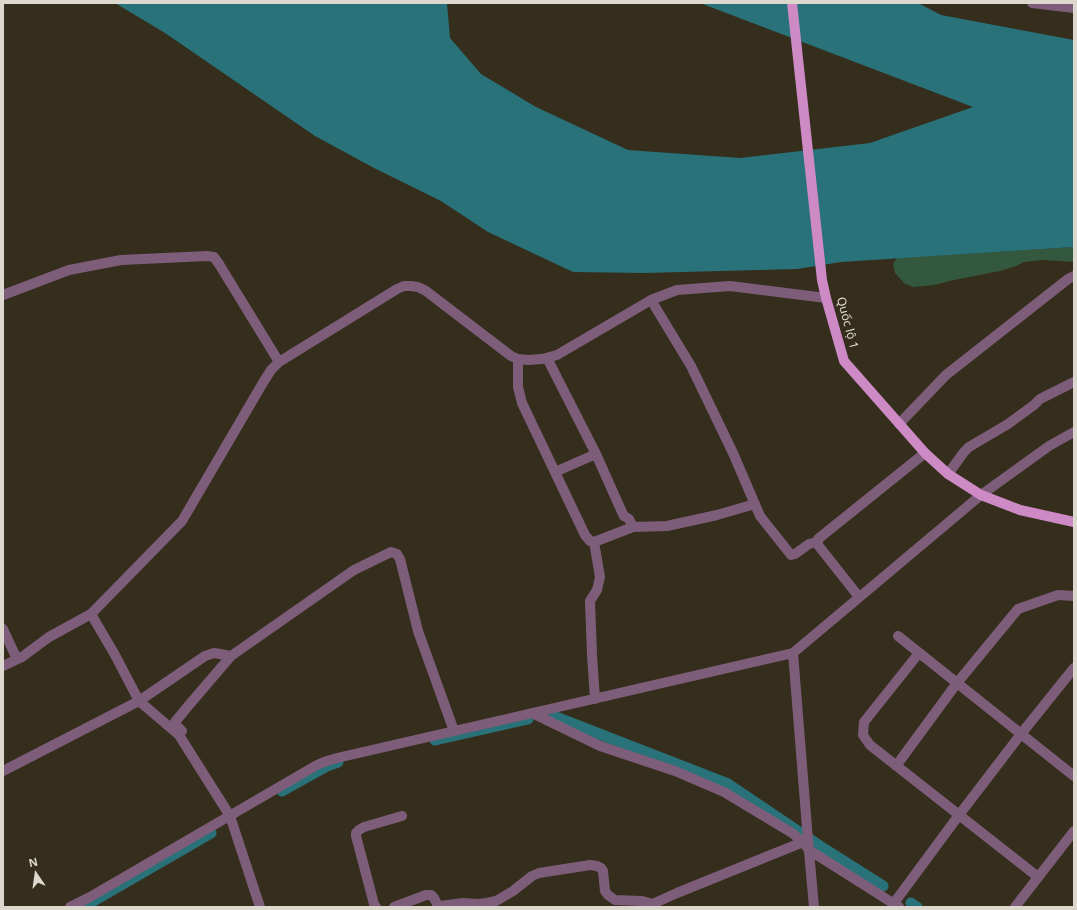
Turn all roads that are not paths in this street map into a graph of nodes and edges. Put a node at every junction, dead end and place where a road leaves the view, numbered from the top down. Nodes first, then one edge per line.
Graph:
1 (792, 3) edge
2 (1032, 3) edge
3 (1074, 8) edge
4 (1074, 276) edge
5 (3, 295) edge
6 (826, 298) junction
7 (651, 300) junction
8 (547, 358) junction
9 (518, 359) junction
10 (279, 362) junction
11 (1074, 382) edge
12 (899, 424) junction
13 (1074, 432) edge
14 (925, 453) junction
15 (596, 454) junction
16 (555, 472) junction
17 (948, 474) junction
18 (981, 495) junction
19 (755, 504) junction
20 (1074, 522) edge
21 (633, 527) junction
22 (594, 542) junction
23 (817, 542) junction
24 (1074, 596) edge
25 (859, 597) junction
26 (91, 614) junction
27 (3, 629) edge
28 (898, 636) dead end
29 (793, 653) junction
30 (919, 653) junction
31 (231, 656) junction
32 (17, 659) junction
33 (3, 666) edge
34 (1074, 668) edge
35 (957, 683) junction
36 (595, 699) junction
37 (139, 701) junction
38 (532, 713) junction
39 (454, 731) junction
40 (1021, 734) junction
41 (182, 739) junction
42 (896, 766) junction
43 (3, 771) edge
44 (1074, 776) edge
45 (402, 816) dead end
46 (959, 816) junction
47 (231, 820) junction
48 (1074, 831) edge
49 (807, 841) junction
50 (1038, 878) junction
51 (897, 905) edge
52 (72, 906) edge
53 (650, 906) edge
54 (260, 907) edge
55 (376, 907) edge
56 (394, 907) edge
57 (814, 907) edge
58 (1015, 907) edge

1 - 6 main road, Quốc lộ 1
2 - 3 street
4 - 12 street
5 - 10 street
6 - 7 street
6 - 12 main road, Quốc lộ 1
7 - 8 street
7 - 19 street
8 - 9 street
8 - 15 street
9 - 10 street
9 - 16 street
10 - 26 street
11 - 17 street
12 - 14 main road, Quốc lộ 1
13 - 18 street
14 - 17 main road, Quốc lộ 1
14 - 23 street
15 - 16 street
15 - 21 street
16 - 22 street
17 - 18 main road, Quốc lộ 1
18 - 20 main road, Quốc lộ 1
18 - 25 street
19 - 21 street
19 - 23 street
21 - 22 street
22 - 36 street
23 - 25 street
24 - 35 street
25 - 29 street
26 - 32 street
26 - 37 street
27 - 32 street
28 - 30 street
29 - 36 street
29 - 49 street
30 - 35 street
30 - 42 street
31 - 37 street
31 - 39 street
31 - 41 street
32 - 33 street
34 - 40 street
35 - 40 street
35 - 42 street
36 - 38 street
37 - 41 street
37 - 43 street
38 - 39 street
38 - 49 street
39 - 47 street
40 - 44 street
40 - 46 street
41 - 47 street
42 - 46 street
45 - 55 street
46 - 50 street
46 - 51 street
47 - 52 street
47 - 54 street
48 - 50 street
49 - 51 street
49 - 53 street
49 - 57 street
50 - 58 street
53 - 56 street

